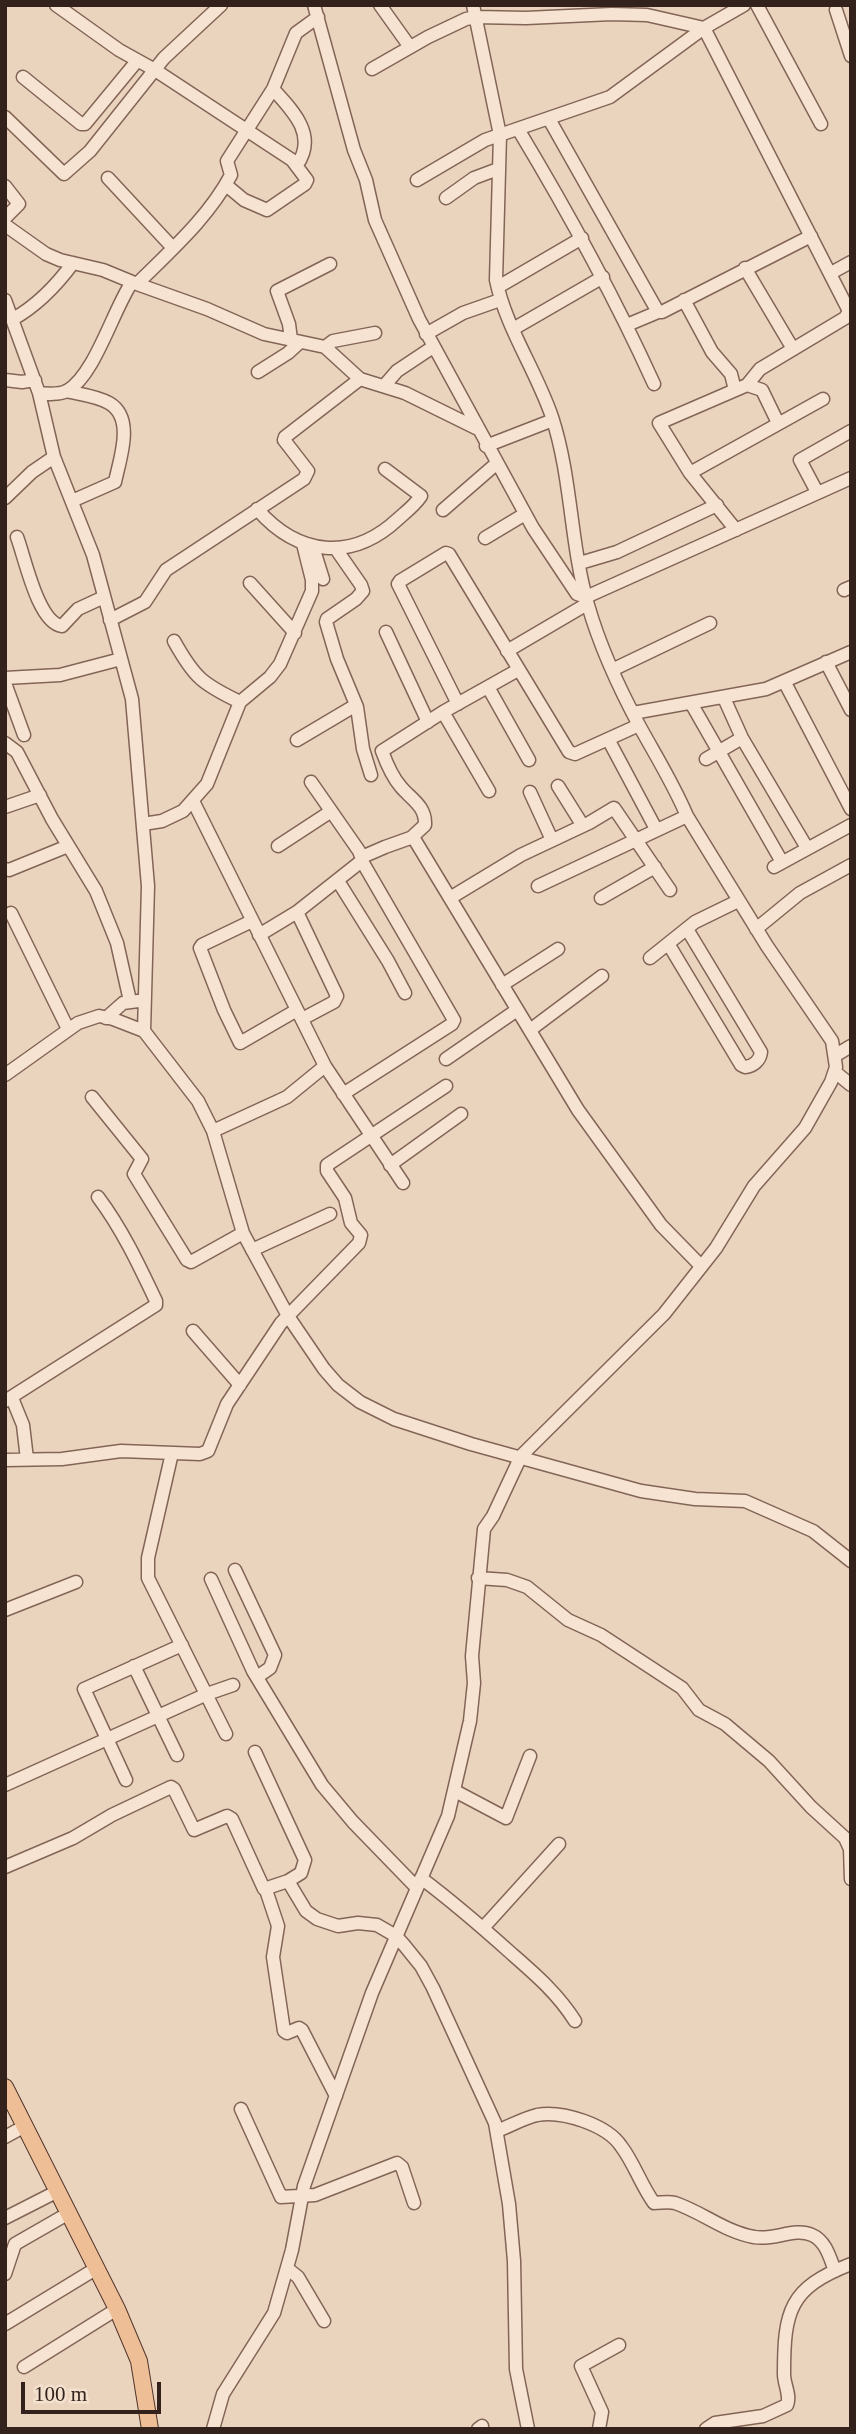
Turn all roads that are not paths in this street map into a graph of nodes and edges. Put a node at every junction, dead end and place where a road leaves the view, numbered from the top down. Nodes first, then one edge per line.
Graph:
1 (56, 5) edge
2 (221, 5) edge
3 (380, 5) edge
4 (744, 5) edge
5 (757, 5) edge
6 (836, 10) dead end
7 (316, 11) edge
8 (475, 11) edge
9 (704, 27) junction
10 (410, 47) junction
11 (851, 56) edge
12 (137, 61) junction
13 (372, 69) dead end
14 (155, 70) junction
15 (23, 77) dead end
16 (272, 89) junction
17 (5, 117) edge
18 (549, 119) junction
19 (821, 124) dead end
20 (518, 129) junction
21 (246, 131) junction
22 (500, 135) junction
23 (297, 165) junction
24 (498, 169) junction
25 (108, 178) dead end
26 (417, 180) dead end
27 (226, 185) junction
28 (5, 186) edge
29 (446, 198) dead end
30 (5, 218) edge
31 (5, 225) edge
32 (811, 236) junction
33 (582, 238) junction
34 (173, 248) junction
35 (851, 262) edge
36 (73, 263) junction
37 (330, 264) dead end
38 (745, 268) junction
39 (831, 273) junction
40 (603, 277) junction
41 (134, 283) junction
42 (499, 293) junction
43 (5, 300) edge
44 (684, 300) junction
45 (658, 312) junction
46 (850, 313) edge
47 (13, 318) junction
48 (627, 326) junction
49 (513, 329) junction
50 (374, 332) dead end
51 (426, 334) junction
52 (296, 341) junction
53 (325, 347) junction
54 (433, 347) junction
55 (793, 349) junction
56 (258, 372) dead end
57 (360, 379) junction
58 (5, 380) edge
59 (654, 384) dead end
60 (37, 386) junction
61 (384, 386) junction
62 (741, 388) junction
63 (65, 391) junction
64 (823, 399) dead end
65 (553, 419) junction
66 (778, 423) junction
67 (476, 428) junction
68 (851, 432) edge
69 (486, 446) junction
70 (54, 457) junction
71 (496, 464) junction
72 (385, 469) dead end
73 (690, 473) junction
74 (851, 478) edge
75 (817, 492) junction
76 (5, 498) edge
77 (72, 501) junction
78 (717, 505) junction
79 (257, 509) junction
80 (443, 510) dead end
81 (525, 514) junction
82 (736, 530) junction
83 (17, 537) dead end
84 (485, 538) dead end
85 (308, 545) junction
86 (336, 549) junction
87 (580, 564) junction
88 (323, 579) dead end
89 (250, 583) dead end
90 (104, 597) junction
91 (586, 600) junction
92 (110, 620) junction
93 (710, 623) dead end
94 (386, 632) dead end
95 (295, 633) junction
96 (174, 641) dead end
97 (507, 651) junction
98 (851, 652) edge
99 (121, 659) junction
100 (826, 662) junction
101 (519, 670) junction
102 (612, 670) junction
103 (5, 681) edge
104 (784, 681) junction
105 (488, 687) junction
106 (724, 698) junction
107 (240, 702) junction
108 (691, 703) junction
109 (458, 704) junction
110 (356, 705) junction
111 (851, 710) edge
112 (443, 712) junction
113 (636, 719) junction
114 (428, 722) junction
115 (24, 735) dead end
116 (743, 738) junction
117 (608, 739) junction
118 (297, 740) dead end
119 (5, 743) edge
120 (719, 752) junction
121 (706, 759) dead end
122 (528, 760) dead end
123 (371, 775) dead end
124 (310, 782) dead end
125 (558, 786) dead end
126 (489, 791) dead end
127 (530, 792) dead end
128 (40, 795) junction
129 (193, 801) junction
130 (5, 807) edge
131 (851, 809) edge
132 (330, 812) junction
133 (687, 816) junction
134 (143, 824) junction
135 (851, 825) edge
136 (583, 826) junction
137 (656, 829) junction
138 (412, 837) junction
139 (636, 839) junction
140 (552, 840) junction
141 (68, 846) junction
142 (278, 846) dead end
143 (807, 848) junction
144 (363, 860) junction
145 (851, 865) edge
146 (655, 867) junction
147 (5, 869) edge
148 (338, 880) junction
149 (538, 886) dead end
150 (670, 890) dead end
151 (450, 898) junction
152 (601, 898) dead end
153 (738, 901) junction
154 (297, 912) junction
155 (11, 913) dead end
156 (252, 921) junction
157 (687, 929) junction
158 (756, 929) junction
159 (258, 935) junction
160 (669, 945) junction
161 (558, 948) dead end
162 (650, 958) dead end
163 (602, 975) dead end
164 (146, 978) junction
165 (502, 985) junction
166 (405, 993) dead end
167 (130, 1000) junction
168 (145, 1002) junction
169 (517, 1010) junction
170 (299, 1015) junction
171 (106, 1018) junction
172 (68, 1029) junction
173 (530, 1030) junction
174 (144, 1031) junction
175 (851, 1046) edge
176 (836, 1055) junction
177 (446, 1059) dead end
178 (325, 1066) junction
179 (835, 1072) junction
180 (5, 1074) edge
181 (851, 1085) edge
182 (446, 1086) dead end
183 (343, 1094) junction
184 (92, 1097) dead end
185 (461, 1114) dead end
186 (214, 1131) junction
187 (371, 1136) junction
188 (390, 1166) junction
189 (403, 1183) dead end
190 (98, 1197) dead end
191 (330, 1214) dead end
192 (243, 1233) junction
193 (252, 1250) junction
194 (702, 1266) junction
195 (288, 1316) junction
196 (193, 1331) dead end
197 (240, 1385) junction
198 (8, 1400) edge
199 (172, 1453) junction
200 (521, 1456) junction
201 (27, 1459) junction
202 (5, 1460) edge
203 (851, 1561) edge
204 (235, 1570) dead end
205 (478, 1578) junction
206 (211, 1580) dead end
207 (76, 1582) dead end
208 (5, 1610) edge
209 (183, 1645) junction
210 (134, 1666) junction
211 (257, 1678) junction
212 (233, 1685) dead end
213 (207, 1694) junction
214 (159, 1716) junction
215 (226, 1734) dead end
216 (106, 1739) junction
217 (255, 1752) dead end
218 (177, 1755) dead end
219 (530, 1756) dead end
220 (126, 1780) dead end
221 (5, 1785) edge
222 (455, 1791) junction
223 (559, 1844) dead end
224 (5, 1867) edge
225 (851, 1879) edge
226 (288, 1881) junction
227 (419, 1883) junction
228 (266, 1890) junction
229 (483, 1928) junction
230 (396, 1936) junction
231 (575, 2021) dead end
232 (5, 2087) edge
233 (336, 2096) junction
234 (241, 2109) dead end
235 (25, 2126) junction
236 (497, 2131) junction
237 (5, 2137) edge
238 (58, 2191) junction
239 (302, 2195) junction
240 (414, 2203) dead end
241 (69, 2213) junction
242 (5, 2218) edge
243 (851, 2264) edge
244 (97, 2268) junction
245 (288, 2269) junction
246 (835, 2270) junction
247 (5, 2274) edge
248 (117, 2309) junction
249 (324, 2321) dead end
250 (5, 2324) edge
251 (619, 2345) dead end
252 (24, 2367) dead end
253 (151, 2426) edge
254 (213, 2429) edge
255 (528, 2429) edge
256 (599, 2429) edge
257 (706, 2429) edge

1 - 12 street
2 - 14 street
3 - 10 street
4 - 9 street
5 - 19 street
6 - 11 street
7 - 16 street
7 - 51 street
8 - 9 street
8 - 10 street
8 - 22 street
9 - 18 street
9 - 32 street
10 - 13 street
12 - 14 street
12 - 15 street
14 - 17 street
14 - 21 street
16 - 21 street
16 - 23 street
18 - 20 street
18 - 45 street
20 - 22 street
20 - 33 street
21 - 23 street
21 - 27 street
22 - 24 street
22 - 26 street
23 - 27 street
24 - 29 street
24 - 42 street
25 - 34 street
27 - 34 street
28 - 30 street
31 - 36 street
32 - 38 street
32 - 39 street
33 - 40 street
33 - 42 street
34 - 41 street
35 - 39 street
36 - 41 street
36 - 47 street
37 - 52 street
38 - 44 street
38 - 55 street
39 - 46 street
40 - 48 street
40 - 49 street
41 - 52 street
41 - 63 street
42 - 49 street
42 - 51 street
43 - 47 street
44 - 45 street
44 - 62 street
45 - 48 street
46 - 55 street
47 - 60 street
48 - 59 street
49 - 65 street
50 - 53 street
51 - 54 street
52 - 53 street
52 - 56 street
53 - 57 street
54 - 61 street
54 - 67 street
55 - 62 street
57 - 61 street
57 - 79 street
58 - 60 street
60 - 63 street
60 - 70 street
61 - 67 street
62 - 66 street
62 - 73 street
63 - 77 street
64 - 66 street
65 - 69 street
65 - 87 street
66 - 73 street
67 - 69 street
68 - 75 street
69 - 71 street
70 - 76 street
70 - 77 street
71 - 80 street
71 - 81 street
72 - 86 street
73 - 78 street
74 - 75 street
75 - 82 street
77 - 90 street
78 - 82 street
78 - 87 street
79 - 85 street
79 - 92 street
81 - 84 street
81 - 91 street
82 - 91 street
83 - 90 street
85 - 86 street
85 - 88 street
85 - 95 street
86 - 110 street
87 - 91 street
89 - 95 street
90 - 92 street
91 - 97 street
91 - 102 street
92 - 99 street
93 - 102 street
94 - 114 street
95 - 107 street
96 - 107 street
97 - 101 street
97 - 109 street
98 - 100 street
99 - 103 street
99 - 134 street
100 - 104 street
100 - 111 street
101 - 105 street
101 - 117 street
102 - 113 street
103 - 115 street
104 - 106 street
104 - 131 street
105 - 109 street
105 - 122 street
106 - 108 street
106 - 116 street
107 - 129 street
108 - 113 street
108 - 120 street
109 - 112 street
110 - 118 street
110 - 123 street
112 - 114 street
112 - 126 street
113 - 117 street
113 - 133 street
114 - 138 street
116 - 120 street
116 - 143 street
117 - 137 street
119 - 128 street
120 - 121 street
120 - 143 street
124 - 132 street
125 - 136 street
127 - 140 street
128 - 130 street
128 - 141 street
129 - 134 street
129 - 156 street
132 - 142 street
132 - 144 street
133 - 137 street
133 - 153 street
134 - 164 street
135 - 143 street
136 - 139 street
136 - 140 street
137 - 139 street
138 - 144 street
138 - 151 street
139 - 146 street
139 - 149 street
140 - 151 street
141 - 147 street
141 - 167 street
144 - 148 street
144 - 183 street
145 - 158 street
146 - 150 street
146 - 152 street
148 - 154 street
148 - 166 street
151 - 165 street
153 - 157 street
153 - 158 street
154 - 159 street
154 - 170 street
155 - 172 street
156 - 159 street
156 - 170 street
157 - 160 street
157 - 160 street
158 - 176 street
159 - 170 street
160 - 162 street
161 - 165 street
163 - 173 street
164 - 167 street
164 - 168 street
165 - 169 street
167 - 168 street
167 - 171 street
168 - 174 street
169 - 173 street
169 - 177 street
170 - 178 street
171 - 172 street
171 - 174 street
172 - 180 street
173 - 194 street
174 - 186 street
175 - 176 street
176 - 179 street
178 - 183 street
178 - 186 street
179 - 181 street
179 - 194 street
182 - 187 street
183 - 187 street
184 - 192 street
185 - 188 street
186 - 192 street
187 - 188 street
187 - 195 street
188 - 189 street
190 - 198 street
191 - 193 street
192 - 193 street
193 - 195 street
194 - 200 street
195 - 197 street
195 - 200 street
196 - 197 street
197 - 199 street
198 - 201 street
199 - 201 street
199 - 209 street
200 - 203 street
200 - 205 street
201 - 202 street
204 - 211 street
205 - 222 street
205 - 225 street
206 - 211 street
207 - 208 street
209 - 210 street
209 - 213 street
210 - 214 street
210 - 216 street
211 - 227 street
212 - 213 street
213 - 214 street
213 - 215 street
214 - 216 street
214 - 218 street
216 - 220 street
216 - 221 street
217 - 226 street
219 - 222 street
222 - 227 street
223 - 229 street
224 - 228 street
226 - 228 street
226 - 230 street
227 - 229 street
227 - 230 street
228 - 233 street
229 - 231 street
230 - 233 street
230 - 236 street
232 - 235 main road
233 - 239 street
234 - 239 street
235 - 237 street
235 - 238 main road
236 - 246 street
236 - 255 street
238 - 241 main road
238 - 242 street
239 - 240 street
239 - 245 street
241 - 244 main road
241 - 247 street
243 - 246 street
244 - 248 main road
244 - 250 street
245 - 249 street
245 - 254 street
246 - 257 street
248 - 252 street
248 - 253 main road
251 - 256 street

